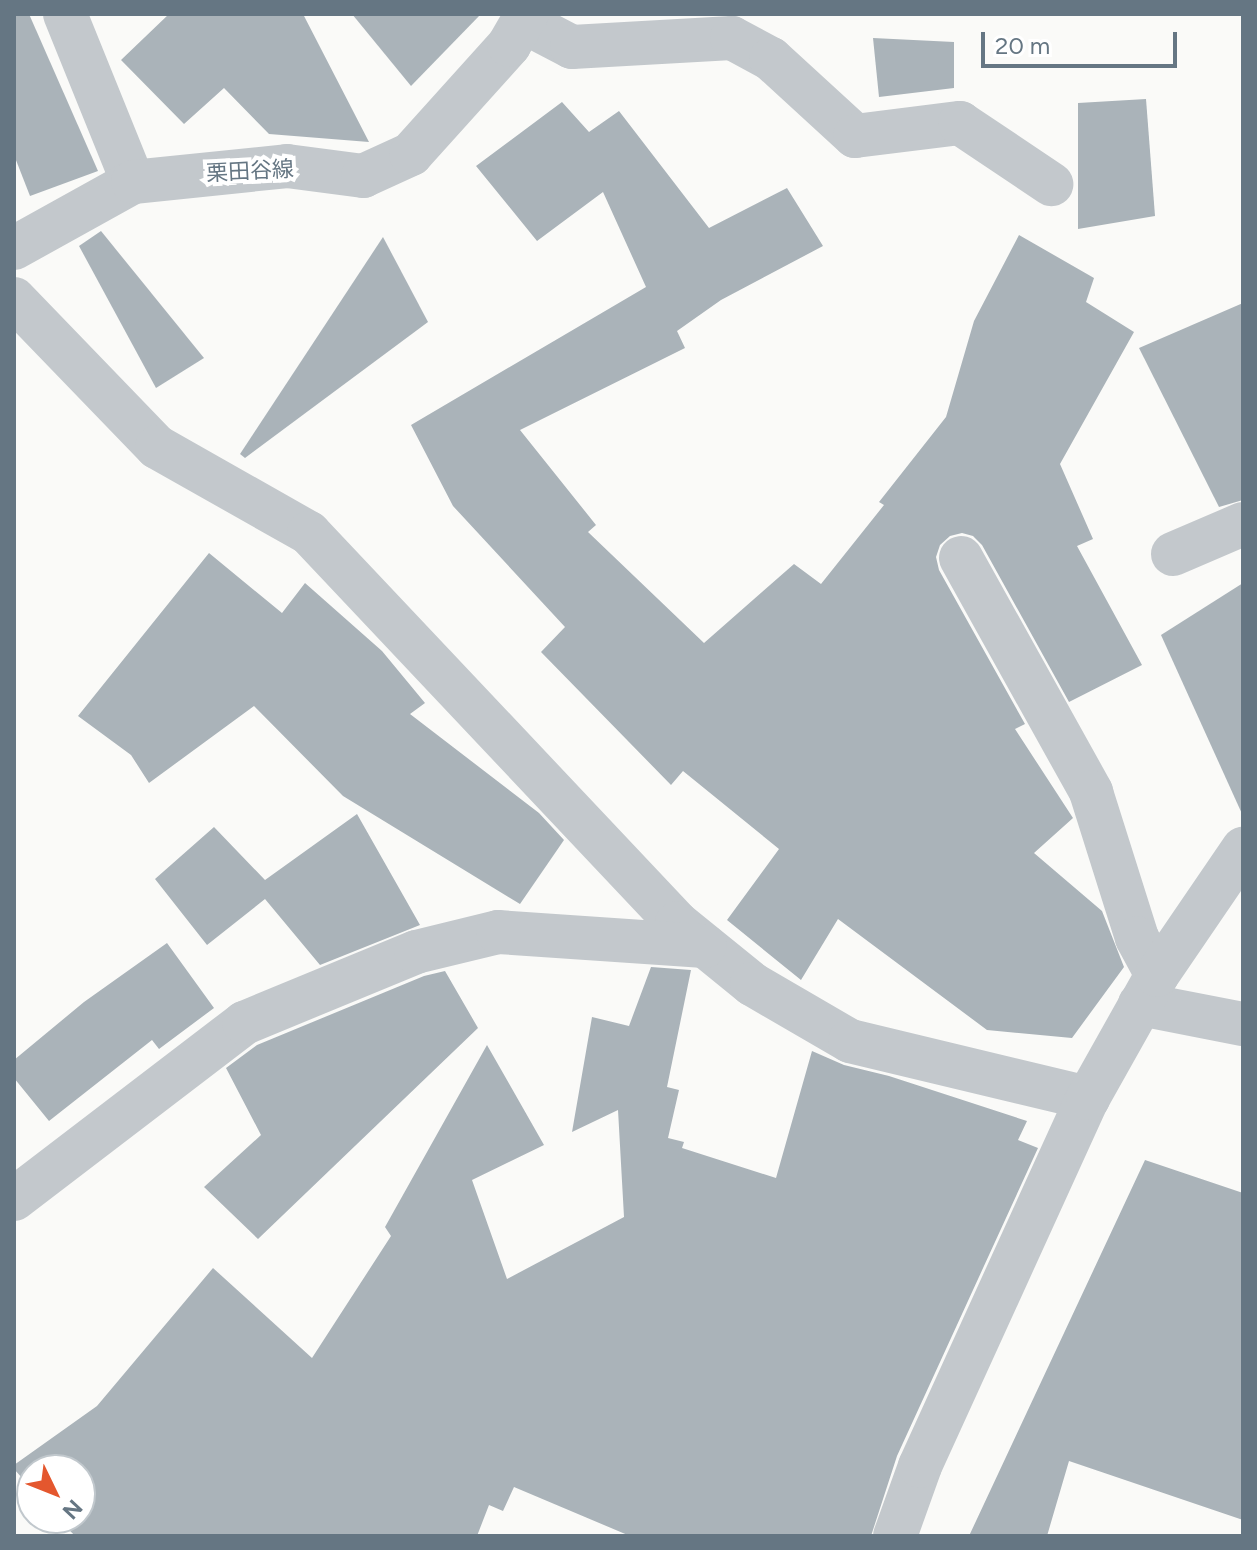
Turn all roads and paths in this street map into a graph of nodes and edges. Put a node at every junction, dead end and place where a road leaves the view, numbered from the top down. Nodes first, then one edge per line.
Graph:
1 (526, 18) edge
2 (82, 23) edge
3 (133, 182) junction
4 (1051, 184) dead end
5 (14, 248) edge
6 (14, 299) edge
7 (1243, 524) edge
8 (1173, 554) dead end
9 (961, 558) dead end
10 (1243, 849) edge
11 (705, 946) junction
12 (1149, 990) junction
13 (1243, 1024) edge
14 (1088, 1098) junction
15 (14, 1199) edge
16 (895, 1536) edge

1 - 3 street, 栗田谷線
1 - 4 street
2 - 3 street
3 - 5 street, 栗田谷線
6 - 11 street
7 - 8 street
9 - 12 street
10 - 12 street
11 - 14 street
11 - 15 street
12 - 13 street
12 - 14 street
14 - 16 street

